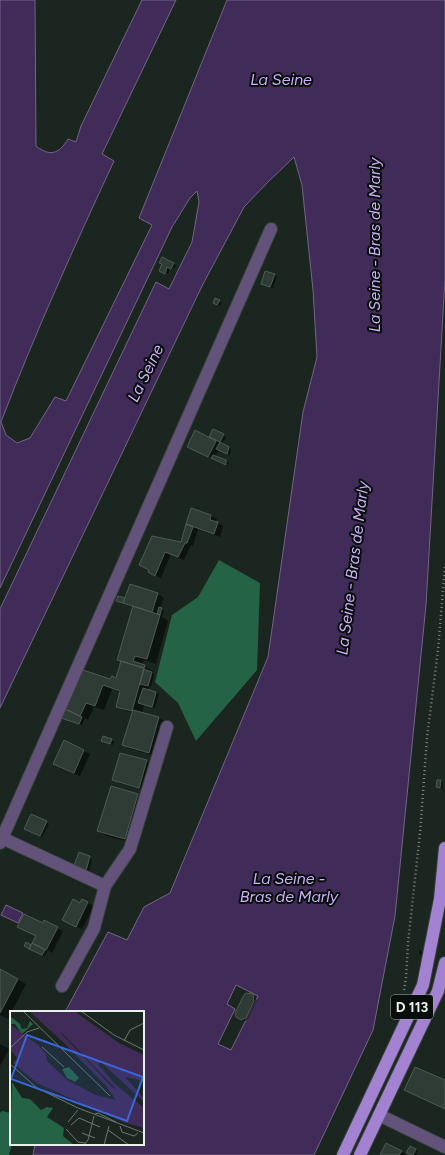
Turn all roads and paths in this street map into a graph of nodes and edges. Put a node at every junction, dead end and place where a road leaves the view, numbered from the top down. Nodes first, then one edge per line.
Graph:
1 (271, 229) dead end
2 (445, 566) edge
3 (167, 727) dead end
4 (1, 841) edge
5 (445, 848) edge
6 (105, 886) junction
7 (445, 963) edge
8 (62, 986) dead end
9 (403, 993) dead end
10 (379, 1115) junction
11 (445, 1146) edge
12 (343, 1155) edge
13 (360, 1155) edge

1 - 4 street
2 - 9 path
3 - 6 street
4 - 6 street
5 - 12 main road, D 113
6 - 8 street
7 - 10 main road, D 113
10 - 11 street
10 - 13 main road, D 113

